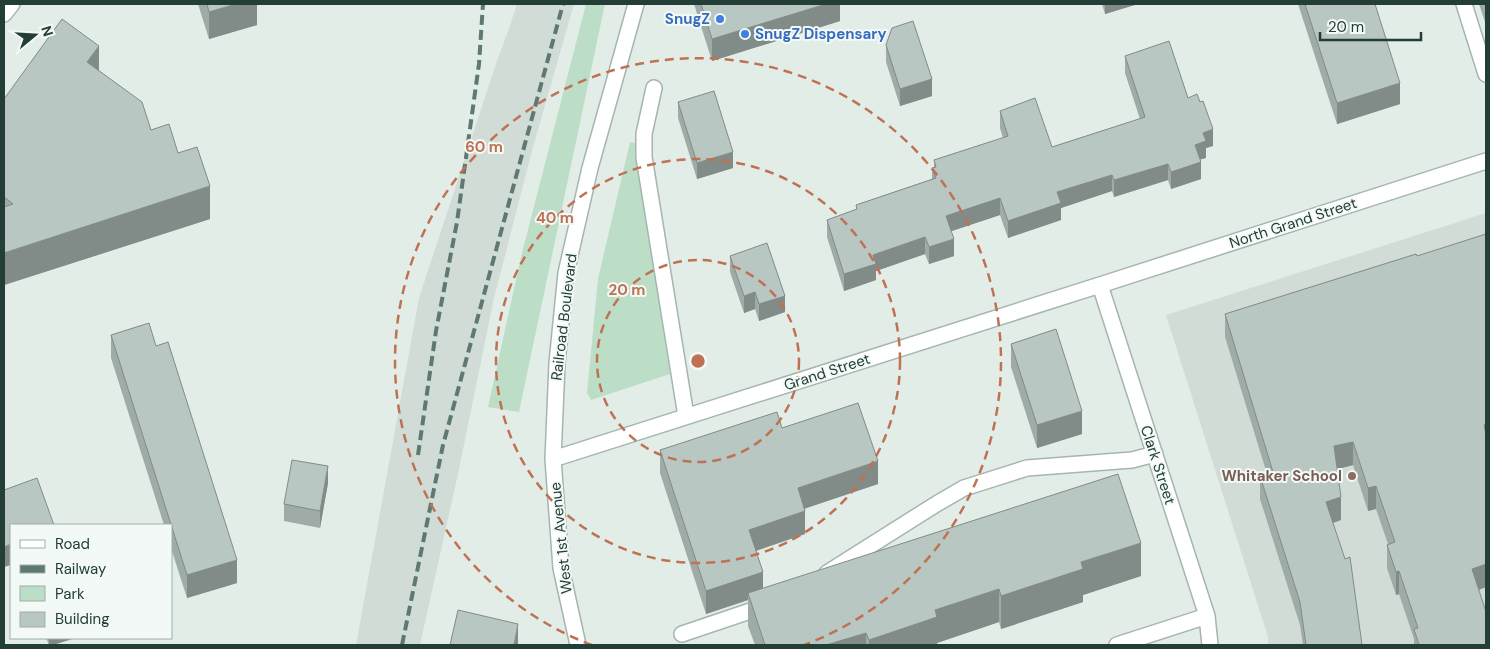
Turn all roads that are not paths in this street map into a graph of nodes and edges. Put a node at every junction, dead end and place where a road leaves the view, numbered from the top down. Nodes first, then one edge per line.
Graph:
1 (12, 4) edge
2 (636, 4) edge
3 (1464, 4) edge
4 (4, 14) edge
5 (1486, 74) edge
6 (654, 88) dead end
7 (1486, 161) edge
8 (1100, 285) junction
9 (686, 416) junction
10 (1155, 454) junction
11 (553, 459) junction
12 (819, 578) edge
13 (782, 600) edge
14 (1207, 616) junction
15 (682, 634) dead end
16 (578, 645) edge
17 (1117, 645) edge
18 (1210, 645) edge

1 - 4 street
2 - 11 street, Railroad Boulevard
3 - 5 street
6 - 9 street
7 - 8 street, North Grand Street
8 - 9 street, Grand Street
8 - 10 street, Clark Street
9 - 11 street, Grand Street
10 - 12 street
10 - 14 street, Clark Street
11 - 16 street, West 1st Avenue
13 - 15 street
14 - 17 street
14 - 18 street, Clark Street

